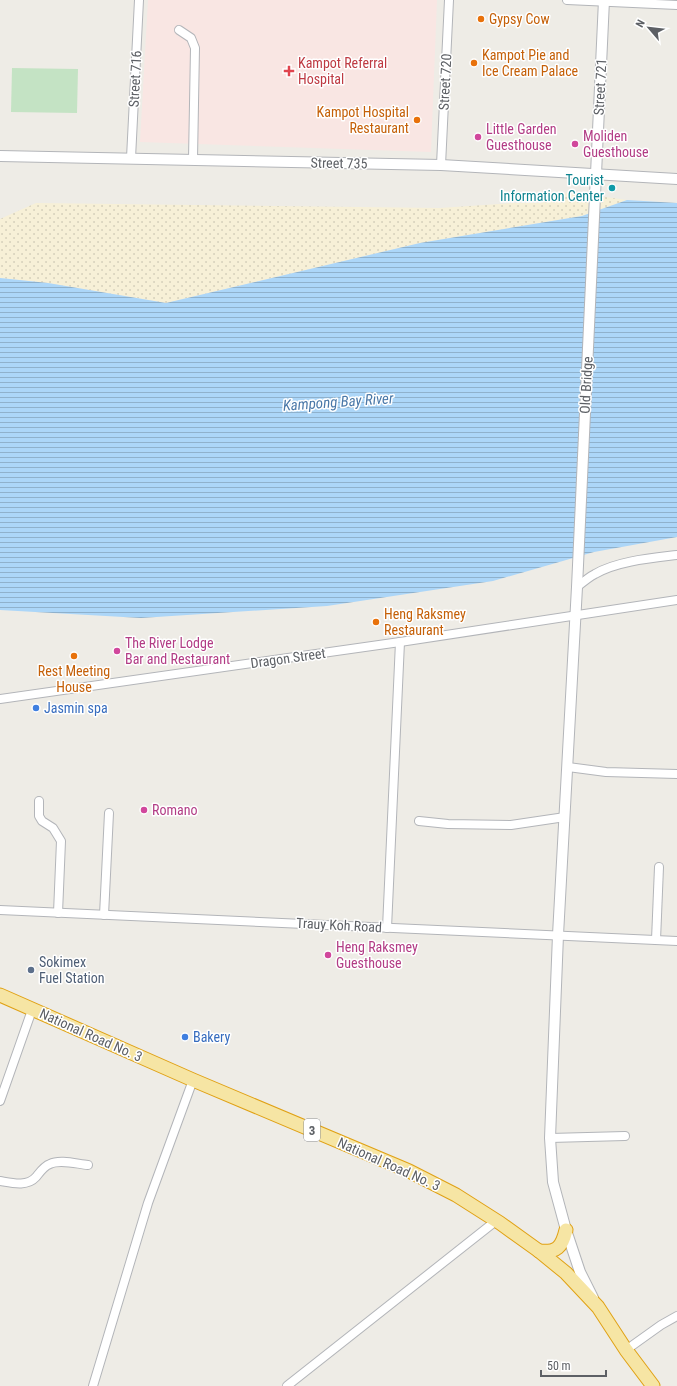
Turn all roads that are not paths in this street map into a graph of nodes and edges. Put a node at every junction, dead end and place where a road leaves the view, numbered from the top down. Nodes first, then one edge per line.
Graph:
1 (139, 0) edge
2 (449, 0) edge
3 (567, 0) edge
4 (604, 1) edge
5 (677, 5) edge
6 (179, 30) dead end
7 (0, 156) edge
8 (131, 158) junction
9 (193, 159) junction
10 (441, 165) junction
11 (595, 173) junction
12 (677, 179) edge
13 (595, 190) joint
14 (677, 555) edge
15 (578, 583) junction
16 (677, 600) edge
17 (576, 615) junction
18 (400, 642) junction
19 (0, 699) edge
20 (568, 767) junction
21 (677, 774) edge
22 (39, 801) dead end
23 (109, 813) dead end
24 (565, 817) junction
25 (419, 820) dead end
26 (659, 867) dead end
27 (0, 910) edge
28 (58, 913) junction
29 (104, 915) junction
30 (387, 928) junction
31 (558, 935) junction
32 (656, 940) junction
33 (677, 941) edge
34 (0, 995) edge
35 (32, 1010) junction
36 (193, 1080) junction
37 (0, 1102) edge
38 (625, 1136) dead end
39 (550, 1138) junction
40 (88, 1165) dead end
41 (0, 1181) edge
42 (497, 1220) junction
43 (566, 1230) junction
44 (539, 1251) junction
45 (598, 1307) junction
46 (677, 1316) edge
47 (626, 1350) junction
48 (93, 1386) edge
49 (287, 1386) edge
50 (653, 1386) edge

1 - 8 street, Street 716
2 - 10 street, Street 720
3 - 4 street
4 - 5 street
4 - 11 street, Street 721
6 - 9 street
7 - 8 street, Street 735
8 - 9 street, Street 735
9 - 10 street, Street 735
10 - 11 street, Street 735
11 - 12 street, Street 735
11 - 13 street, Street 721
13 - 15 street, Old Bridge
14 - 15 street
15 - 17 street, Old Bridge
16 - 17 street, Dragon Street
17 - 18 street, Dragon Street
17 - 20 street, Old Bridge
18 - 19 street, Dragon Street
18 - 30 street
20 - 21 street
20 - 24 street, Old Bridge
22 - 28 street
23 - 29 street
24 - 25 street
24 - 31 street, Old Bridge
26 - 32 street
27 - 28 street, Trauy Koh Road
28 - 29 street, Trauy Koh Road
29 - 30 street, Trauy Koh Road
30 - 31 street, Trauy Koh Road
31 - 32 street, Trauy Koh Road
31 - 39 street, Old Bridge
32 - 33 street, Trauy Koh Road
34 - 35 highway, National Road No. 3 / 3
35 - 36 highway, National Road No. 3 / 3
35 - 37 street
36 - 42 highway, National Road No. 3 / 3
36 - 48 street
38 - 39 street
39 - 43 street, Old Bridge
40 - 41 street
42 - 44 highway, National Road No. 3 / 3
42 - 49 street
43 - 44 highway
43 - 45 street, Old Bridge
44 - 45 highway, National Road No. 3 / 3
45 - 47 highway, 3
46 - 47 street
47 - 50 highway, 3

